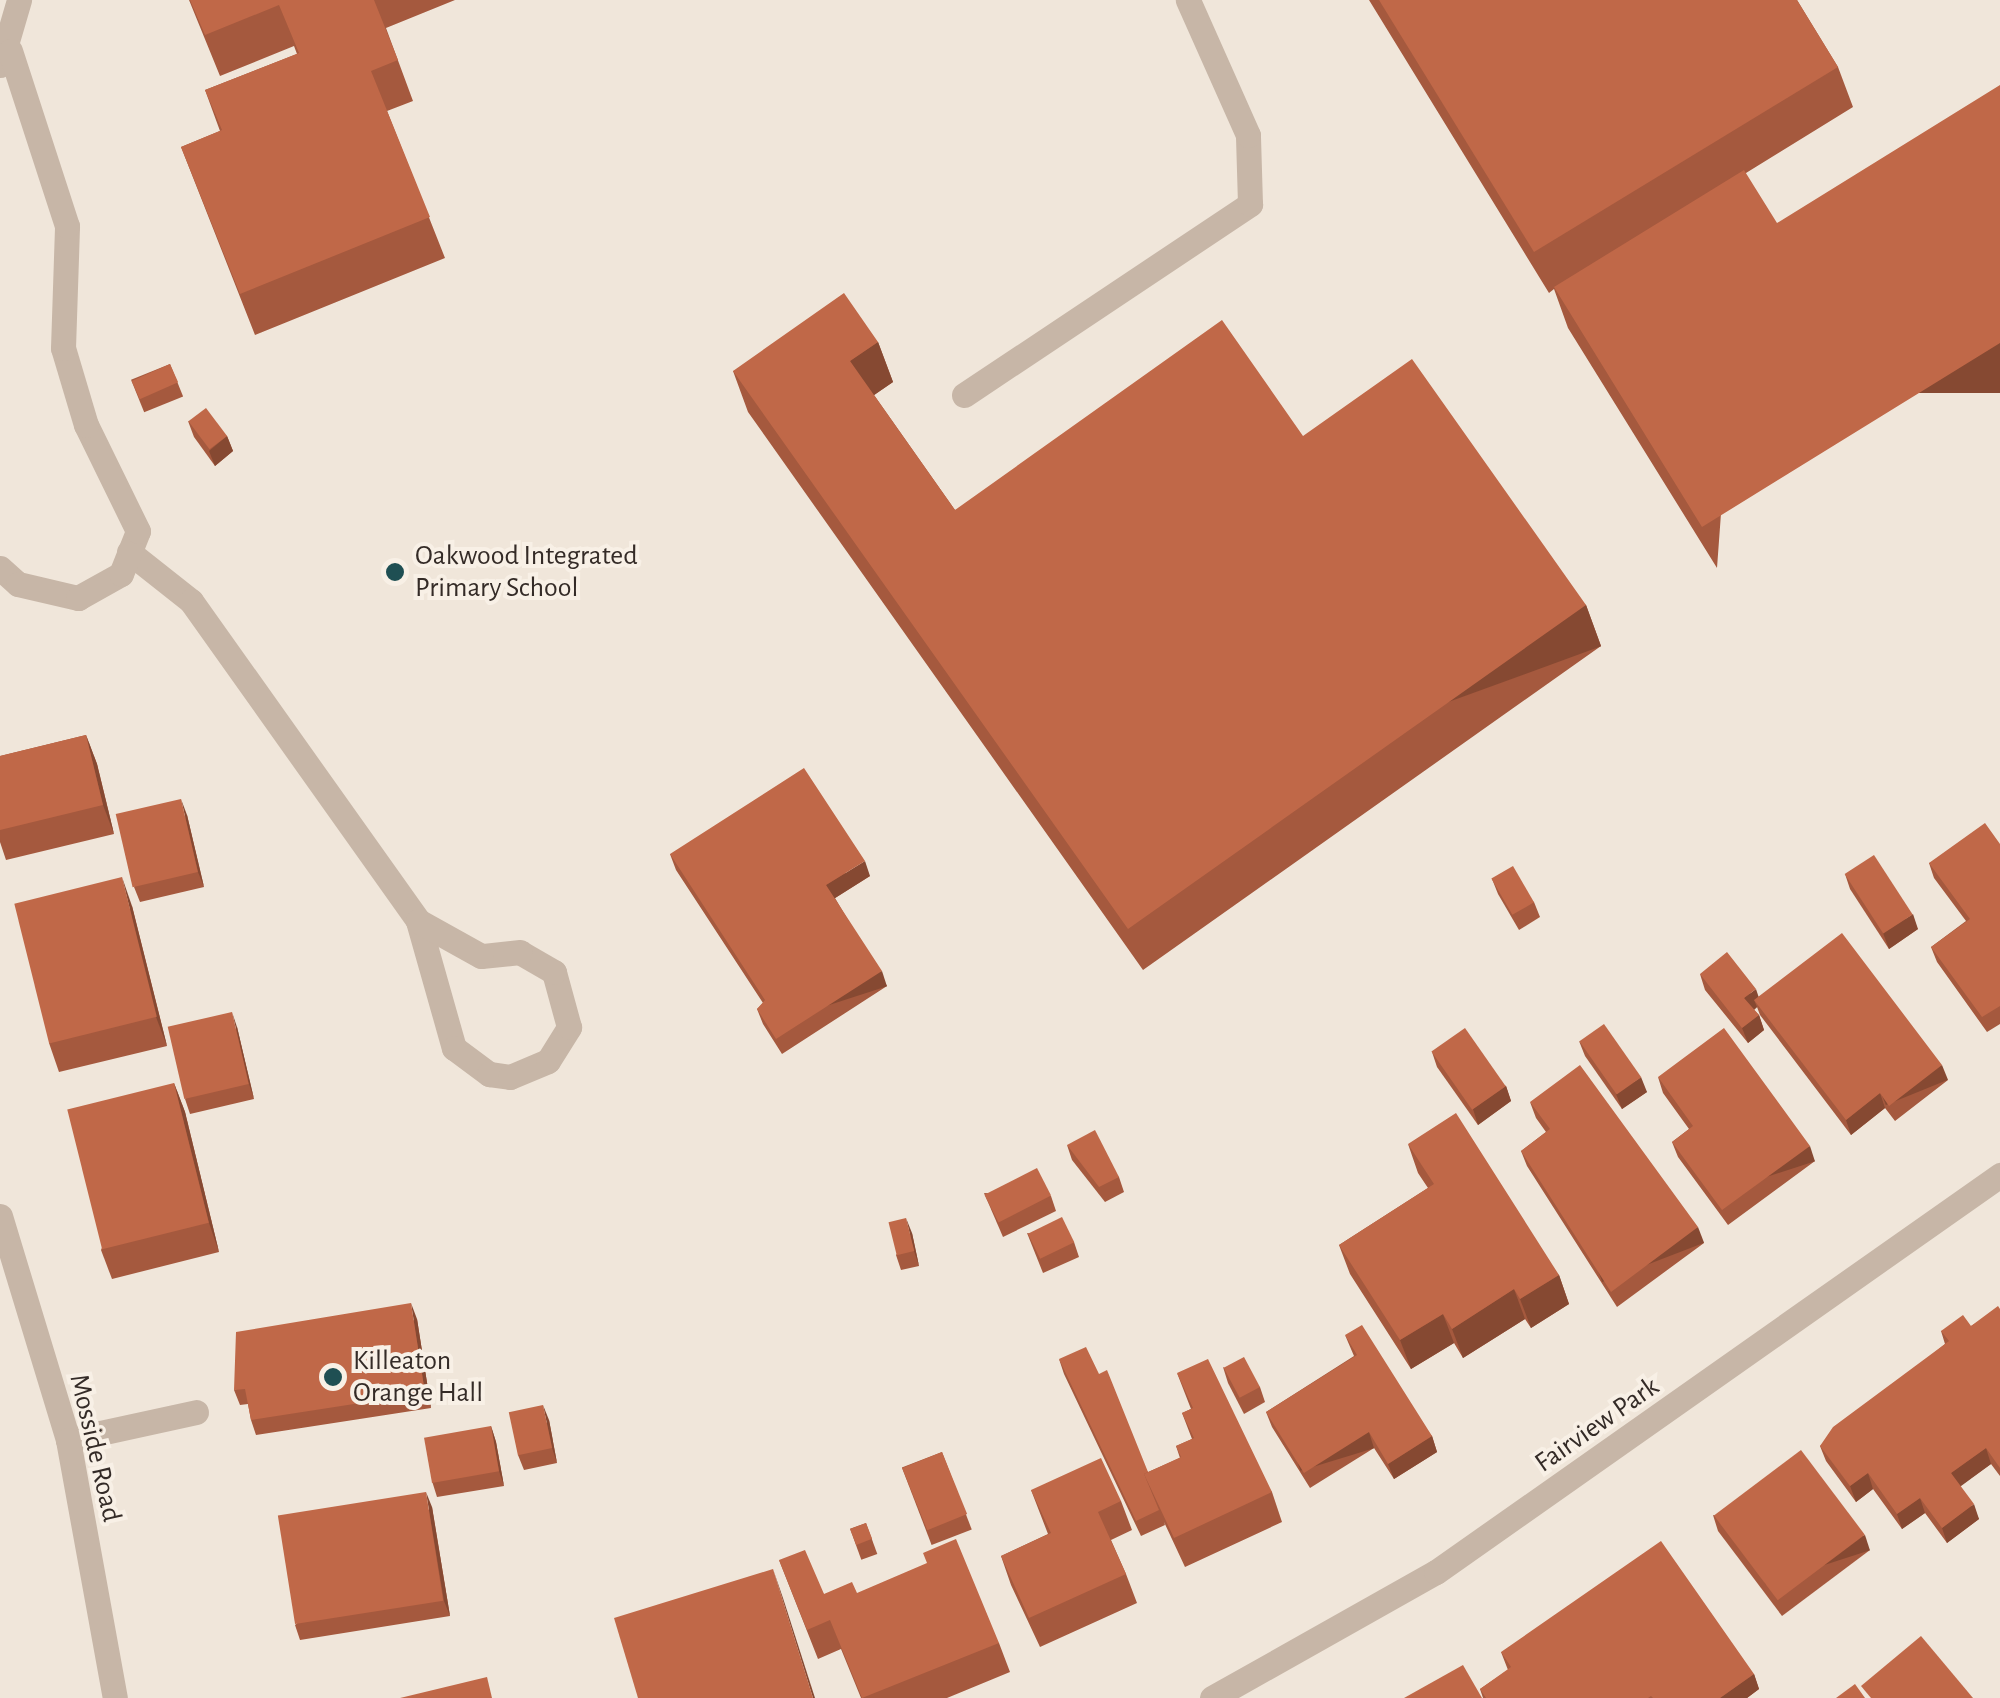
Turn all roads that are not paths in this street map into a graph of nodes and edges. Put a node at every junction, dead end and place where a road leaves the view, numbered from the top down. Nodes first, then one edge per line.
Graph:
1 (19, 0) edge
2 (1188, 0) edge
3 (5, 58) edge
4 (964, 395) dead end
5 (129, 552) junction
6 (0, 568) edge
7 (418, 920) junction
8 (2000, 1175) edge
9 (0, 1216) edge
10 (196, 1412) dead end
11 (68, 1440) junction
12 (115, 1698) edge
13 (1212, 1698) edge

1 - 3 street
2 - 4 street
3 - 5 street
5 - 6 street
5 - 7 street
7 - 7 street
8 - 13 street, Fairview Park
9 - 11 street, Mosside Road
10 - 11 street
11 - 12 street, Mosside Road

